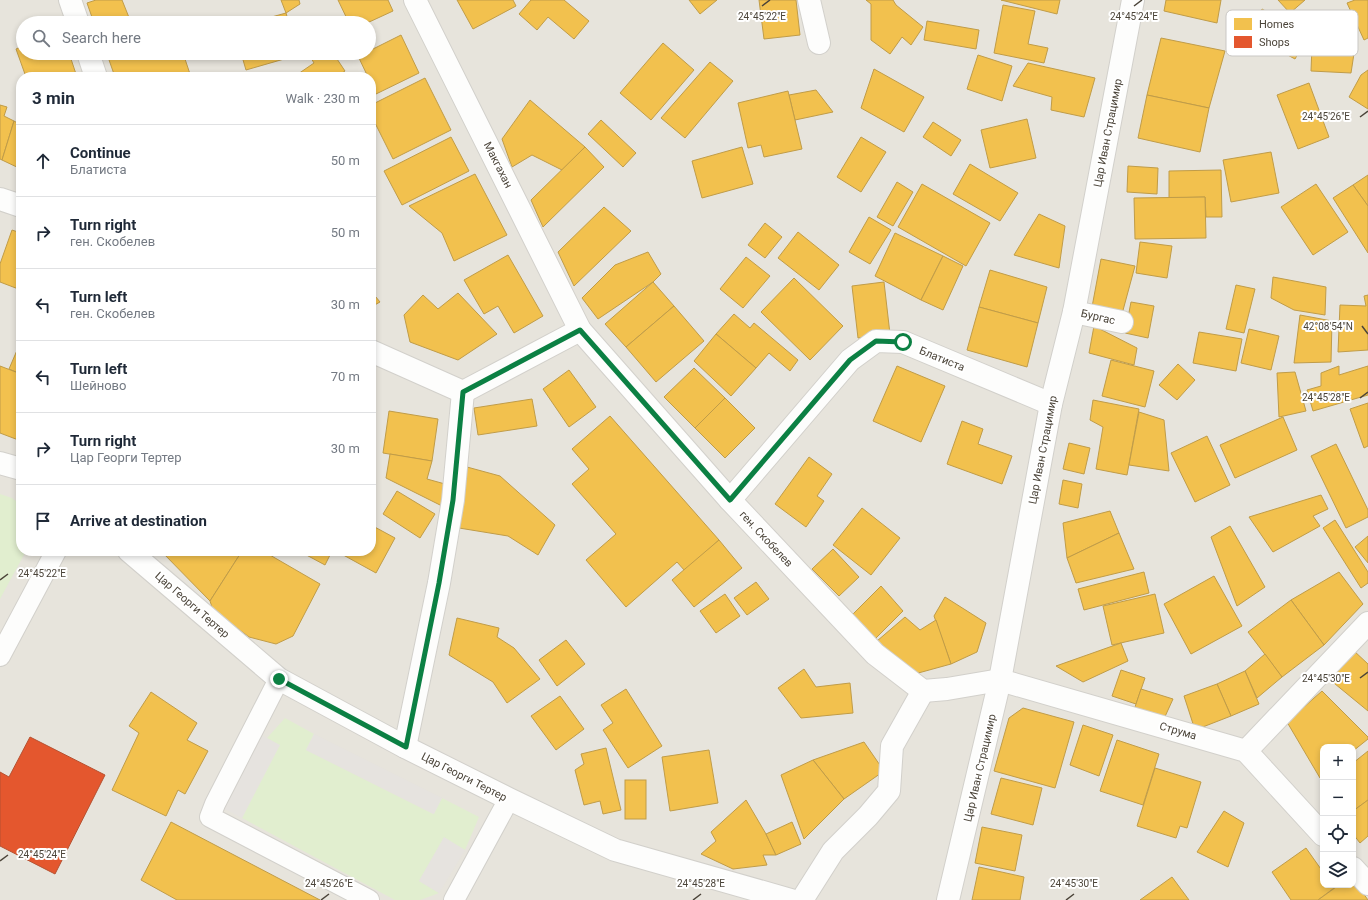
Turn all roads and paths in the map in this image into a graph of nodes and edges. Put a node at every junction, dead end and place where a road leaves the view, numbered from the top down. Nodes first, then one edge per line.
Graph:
1 (70, 0) edge
2 (415, 0) edge
3 (809, 0) edge
4 (1133, 0) edge
5 (76, 16) edge
6 (819, 43) dead end
7 (90, 60) edge
8 (94, 72) edge
9 (0, 199) edge
10 (16, 204) edge
11 (1074, 312) junction
12 (1122, 322) dead end
13 (580, 330) junction
14 (376, 353) edge
15 (463, 392) junction
16 (1051, 404) junction
17 (0, 463) edge
18 (16, 468) edge
19 (730, 500) junction
20 (53, 556) edge
21 (135, 556) edge
22 (1368, 623) edge
23 (0, 656) edge
24 (279, 679) junction
25 (1000, 680) junction
26 (923, 691) junction
27 (406, 747) junction
28 (1246, 751) junction
29 (509, 800) junction
30 (1320, 832) edge
31 (1356, 871) edge
32 (1368, 884) edge
33 (369, 900) edge
34 (454, 900) edge
35 (790, 900) edge
36 (802, 900) edge
37 (948, 900) edge

1 - 5 street
2 - 13 street, Макгахан
3 - 6 street
4 - 11 street, Цар Иван Страцимир
7 - 8 street
9 - 10 street
11 - 12 street, Бургас
11 - 16 street, Цар Иван Страцимир
13 - 15 street
13 - 19 street, ген. Скобелев
14 - 15 street
15 - 27 street
16 - 19 street, Блатиста
16 - 25 street, Цар Иван Страцимир
17 - 18 street
19 - 26 street, ген. Скобелев
20 - 23 lane
21 - 24 street, Цар Георги Тертер
22 - 28 street
24 - 27 street, Цар Георги Тертер
24 - 33 lane
25 - 26 street
25 - 28 street, Струма
25 - 37 street, Цар Иван Страцимир
26 - 36 street
27 - 29 street, Цар Георги Тертер
28 - 30 street
29 - 34 lane
29 - 35 street, Цар Георги Тертер
31 - 32 street

